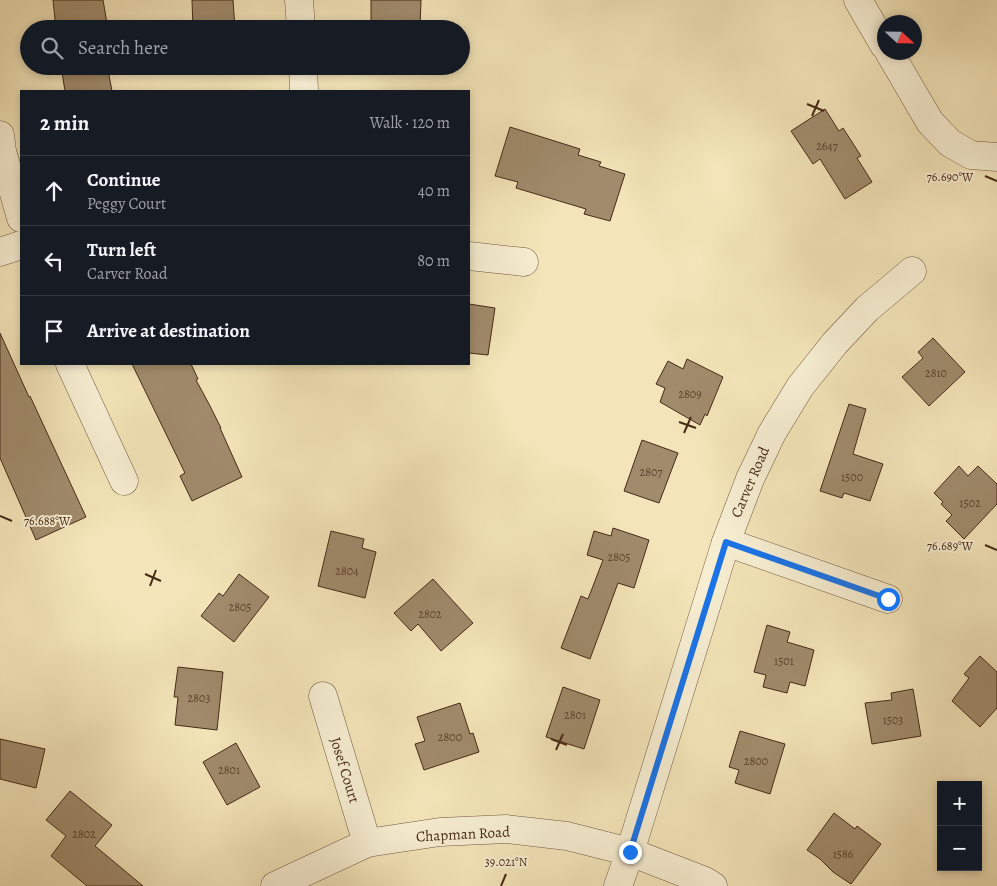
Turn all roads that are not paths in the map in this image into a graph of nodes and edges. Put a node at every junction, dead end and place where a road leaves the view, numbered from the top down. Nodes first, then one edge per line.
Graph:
1 (299, 0) edge
2 (858, 0) edge
3 (300, 20) edge
4 (877, 33) edge
5 (894, 60) edge
6 (303, 75) edge
7 (304, 90) edge
8 (0, 135) edge
9 (997, 157) edge
10 (20, 214) edge
11 (20, 245) edge
12 (0, 252) edge
13 (470, 256) edge
14 (524, 262) dead end
15 (912, 271) dead end
16 (70, 365) edge
17 (124, 481) dead end
18 (726, 542) junction
19 (888, 599) dead end
20 (322, 696) dead end
21 (367, 843) junction
22 (630, 852) junction
23 (274, 886) edge
24 (618, 886) edge
25 (713, 886) edge

1 - 3 street
2 - 4 street
5 - 9 street
6 - 7 street
8 - 10 street
11 - 12 street
13 - 14 street
15 - 18 street, Carver Road
16 - 17 street
18 - 19 street
18 - 22 street, Carver Road
20 - 21 street, Josef Court
21 - 22 street, Chapman Road
21 - 23 street, Chapman Road
22 - 24 street, Carver Road
22 - 25 street, Chapman Road

